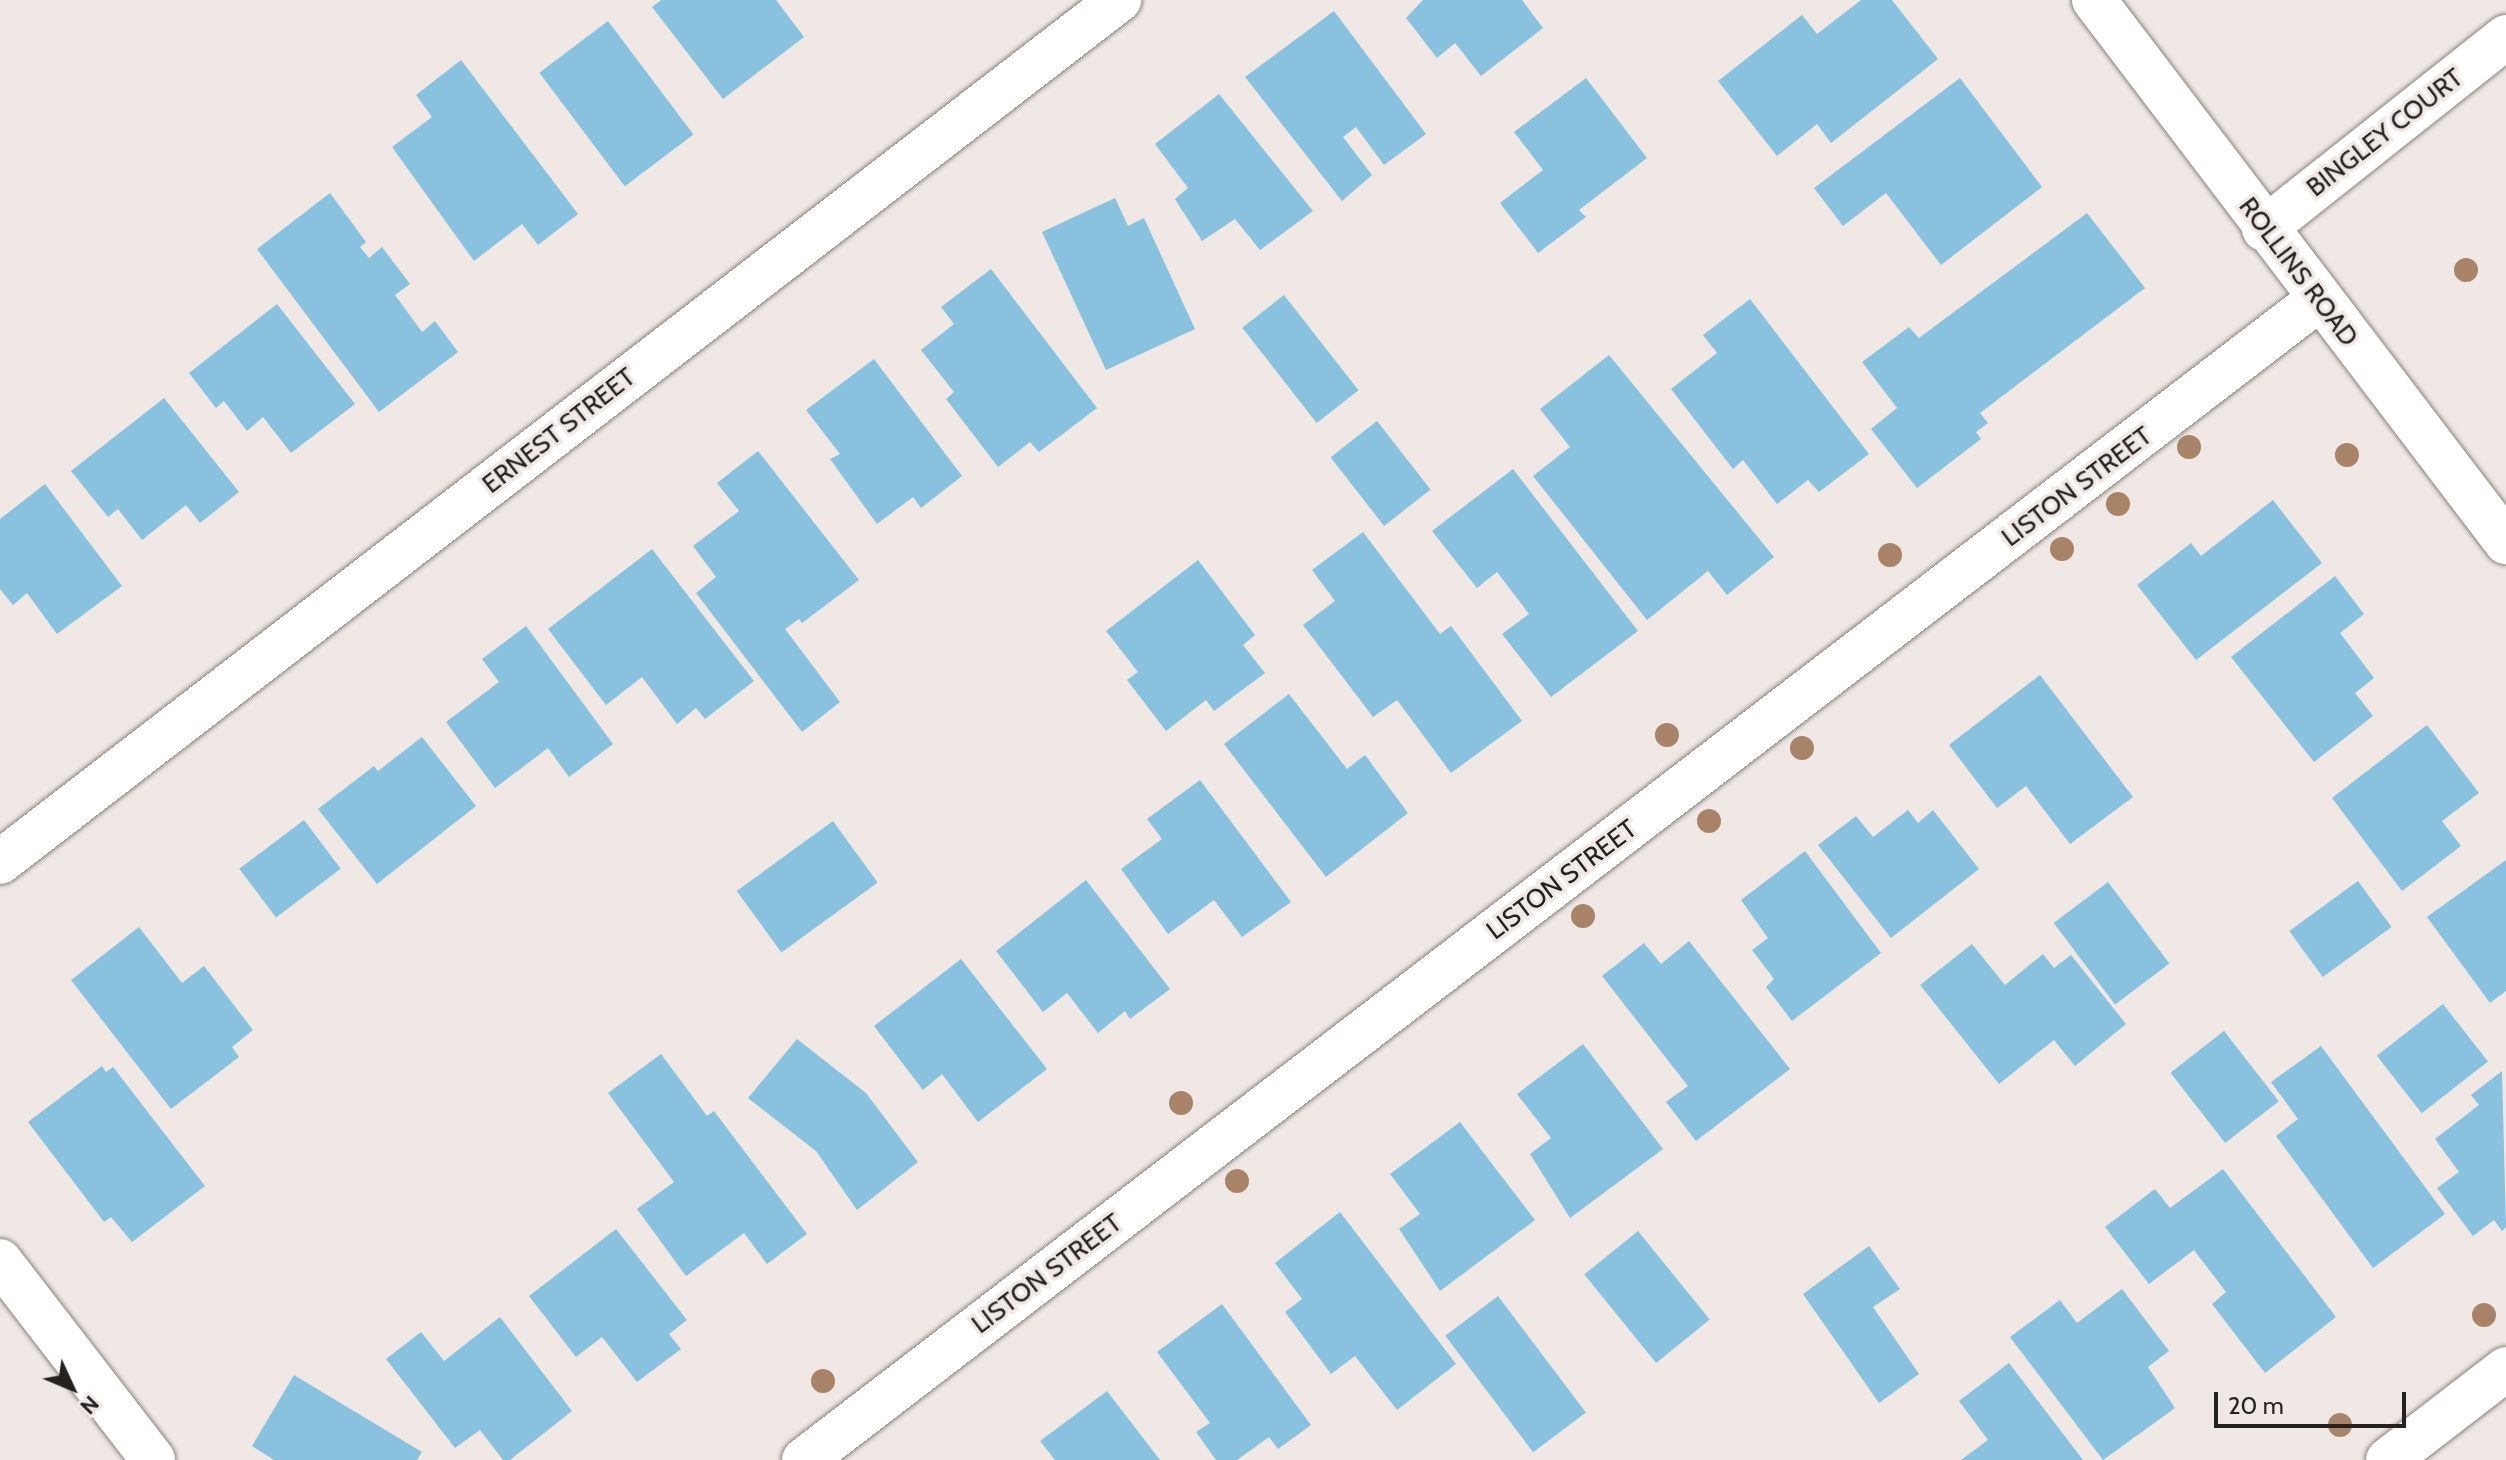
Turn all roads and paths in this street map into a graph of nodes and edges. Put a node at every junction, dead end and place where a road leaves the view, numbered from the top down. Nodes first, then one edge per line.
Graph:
1 (1119, 0) edge
2 (2094, 0) edge
3 (2506, 37) edge
4 (2264, 229) junction
5 (2319, 299) junction
6 (2506, 542) edge
7 (0, 862) edge
8 (0, 1261) edge
9 (2506, 1369) edge
10 (153, 1460) edge
11 (804, 1460) edge
12 (2388, 1460) edge

1 - 7 street, ERNEST STREET
2 - 4 street, ROLLINS ROAD
3 - 4 street, BINGLEY COURT
4 - 5 street, ROLLINS ROAD
5 - 6 street, ROLLINS ROAD
5 - 11 street, LISTON STREET
8 - 10 street
9 - 12 street

